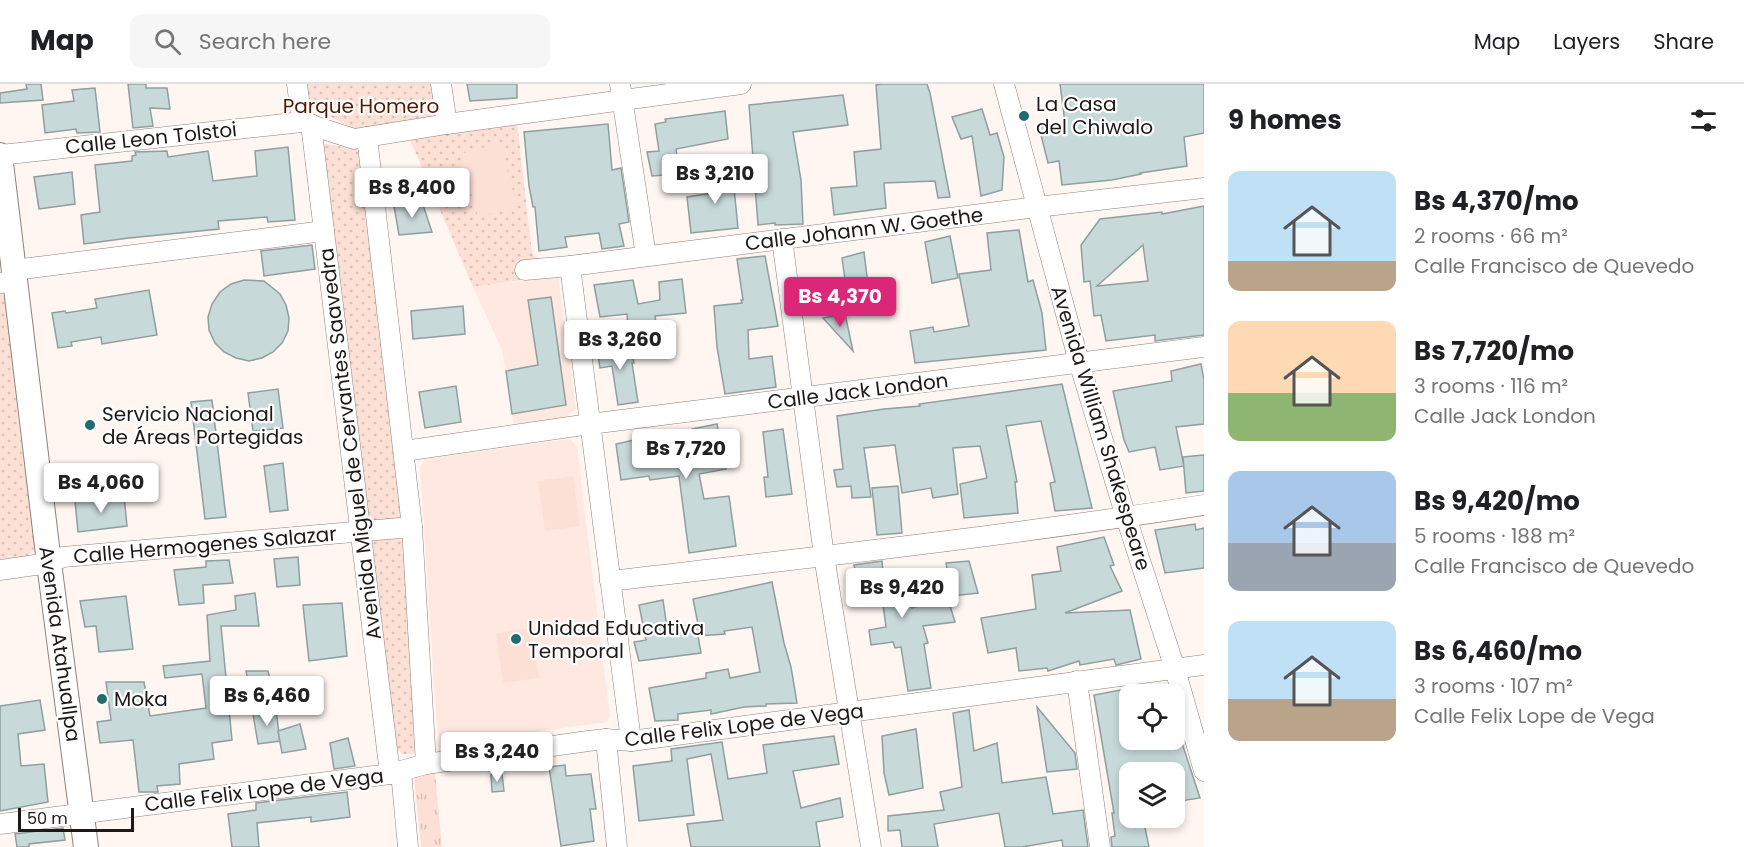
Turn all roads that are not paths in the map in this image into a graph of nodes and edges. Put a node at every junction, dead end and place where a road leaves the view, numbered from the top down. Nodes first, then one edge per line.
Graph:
1 (297, 84) edge
2 (441, 84) edge
3 (741, 84) edge
4 (1004, 84) edge
5 (621, 92) edge
6 (306, 123) junction
7 (447, 124) junction
8 (368, 137) junction
9 (0, 155) edge
10 (1204, 188) edge
11 (1037, 207) junction
12 (324, 231) junction
13 (782, 239) junction
14 (646, 256) junction
15 (570, 266) junction
16 (525, 270) dead end
17 (10, 278) edge
18 (1204, 347) edge
19 (1079, 362) junction
20 (803, 398) junction
21 (590, 424) junction
22 (404, 451) junction
23 (1204, 505) edge
24 (1125, 517) junction
25 (412, 527) junction
26 (359, 532) junction
27 (824, 556) junction
28 (49, 563) junction
29 (0, 570) edge
30 (610, 581) junction
31 (1204, 665) edge
32 (1175, 669) junction
33 (1077, 681) junction
34 (849, 713) junction
35 (606, 739) junction
36 (631, 741) junction
37 (426, 764) junction
38 (1204, 771) edge
39 (395, 773) junction
40 (82, 813) junction
41 (0, 824) edge
42 (86, 847) edge
43 (408, 847) edge
44 (617, 847) edge
45 (871, 847) edge
46 (1100, 847) edge

1 - 6 street, Avenida Miguel de Cervantes Saavedra
2 - 7 street
3 - 5 street, Calle Leon Tolstoi
4 - 11 street, Avenida William Shakespeare
5 - 7 street, Calle Leon Tolstoi
5 - 14 street
6 - 8 street, Calle Leon Tolstoi
6 - 9 street, Calle Leon Tolstoi
6 - 12 street, Avenida Miguel de Cervantes Saavedra
7 - 8 street, Calle Leon Tolstoi
8 - 22 street
9 - 17 main road, Avenida Atahuallpa
10 - 11 street, Calle Johann W. Goethe
11 - 13 street, Calle Johann W. Goethe
11 - 19 street, Avenida William Shakespeare
12 - 17 street
12 - 26 street, Avenida Miguel de Cervantes Saavedra
13 - 14 street, Calle Johann W. Goethe
13 - 20 street
14 - 15 street, Calle Johann W. Goethe
15 - 16 street, Calle Johann W. Goethe
15 - 21 street
17 - 28 main road, Avenida Atahuallpa
18 - 19 street, Calle Jack London
19 - 20 street, Calle Jack London
19 - 24 street, Avenida William Shakespeare
20 - 21 street, Calle Jack London
20 - 27 street
21 - 22 street, Calle Jack London
21 - 30 street
22 - 25 street
23 - 24 street
24 - 27 street
24 - 32 street, Avenida William Shakespeare
25 - 26 street, Calle Hermogenes Salazar
25 - 37 street
26 - 28 street, Calle Hermogenes Salazar
26 - 39 street, Avenida Miguel de Cervantes Saavedra
27 - 30 street
27 - 34 street
28 - 29 street, Calle Hermogenes Salazar
28 - 40 main road, Avenida Atahuallpa
30 - 36 street
31 - 32 street, Calle Felix Lope de Vega
32 - 33 street, Calle Felix Lope de Vega
32 - 38 street, Avenida William Shakespeare
33 - 34 street, Calle Felix Lope de Vega
33 - 46 street
34 - 36 street, Calle Felix Lope de Vega
34 - 45 street
35 - 36 street, Calle Felix Lope de Vega
35 - 37 street, Calle Felix Lope de Vega
35 - 44 street
37 - 39 street, Calle Felix Lope de Vega
39 - 40 street, Calle Felix Lope de Vega
39 - 43 street, Avenida Miguel de Cervantes Saavedra
40 - 41 street, Calle Felix Lope de Vega
40 - 42 main road, Avenida Atahuallpa

